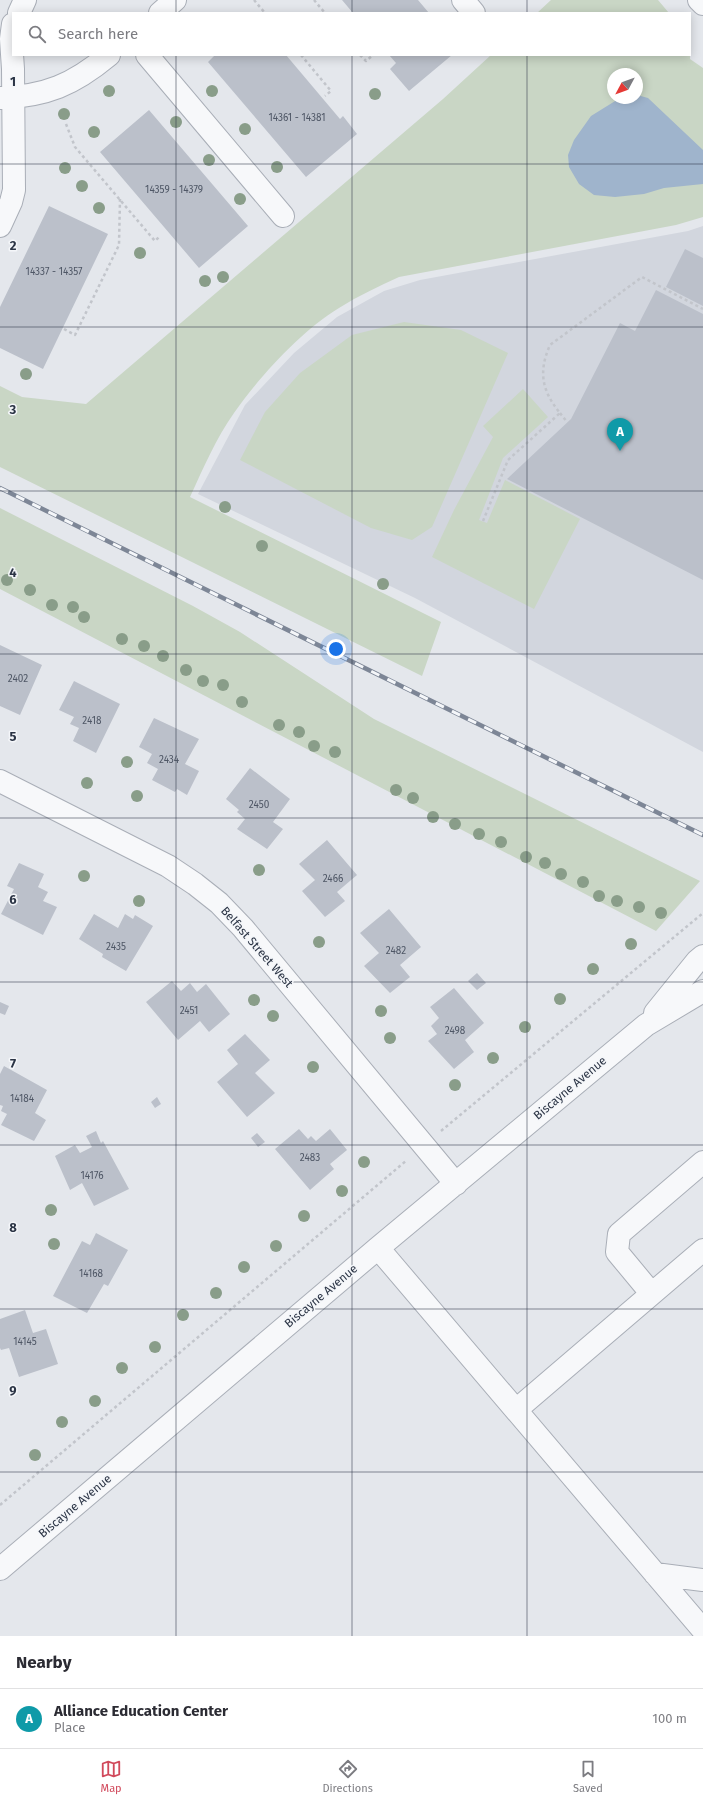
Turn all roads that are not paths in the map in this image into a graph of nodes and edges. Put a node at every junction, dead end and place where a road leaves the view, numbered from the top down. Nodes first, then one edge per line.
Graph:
1 (25, 0) edge
2 (463, 0) edge
3 (699, 0) edge
4 (703, 4) edge
5 (19, 12) edge
6 (473, 12) edge
7 (12, 32) edge
8 (108, 56) edge
9 (148, 56) edge
10 (6, 97) edge
11 (284, 216) dead end
12 (0, 226) edge
13 (0, 781) edge
14 (703, 956) edge
15 (703, 990) edge
16 (646, 1025) junction
17 (703, 1162) edge
18 (456, 1184) junction
19 (378, 1248) junction
20 (703, 1250) edge
21 (651, 1294) junction
22 (516, 1410) junction
23 (0, 1569) edge
24 (655, 1574) junction
25 (703, 1580) edge
26 (703, 1630) edge

1 - 5 street
2 - 6 street
3 - 4 street
7 - 10 street
8 - 10 street
9 - 11 street
10 - 12 street
13 - 18 street, Belfast Street West
14 - 16 street, Biscayne Avenue
15 - 16 street, Biscayne Avenue
16 - 18 street, Biscayne Avenue
17 - 21 street
18 - 19 street, Biscayne Avenue
19 - 22 street
19 - 23 street, Biscayne Avenue
20 - 21 street
21 - 22 street
22 - 24 street
24 - 25 street
24 - 26 street

